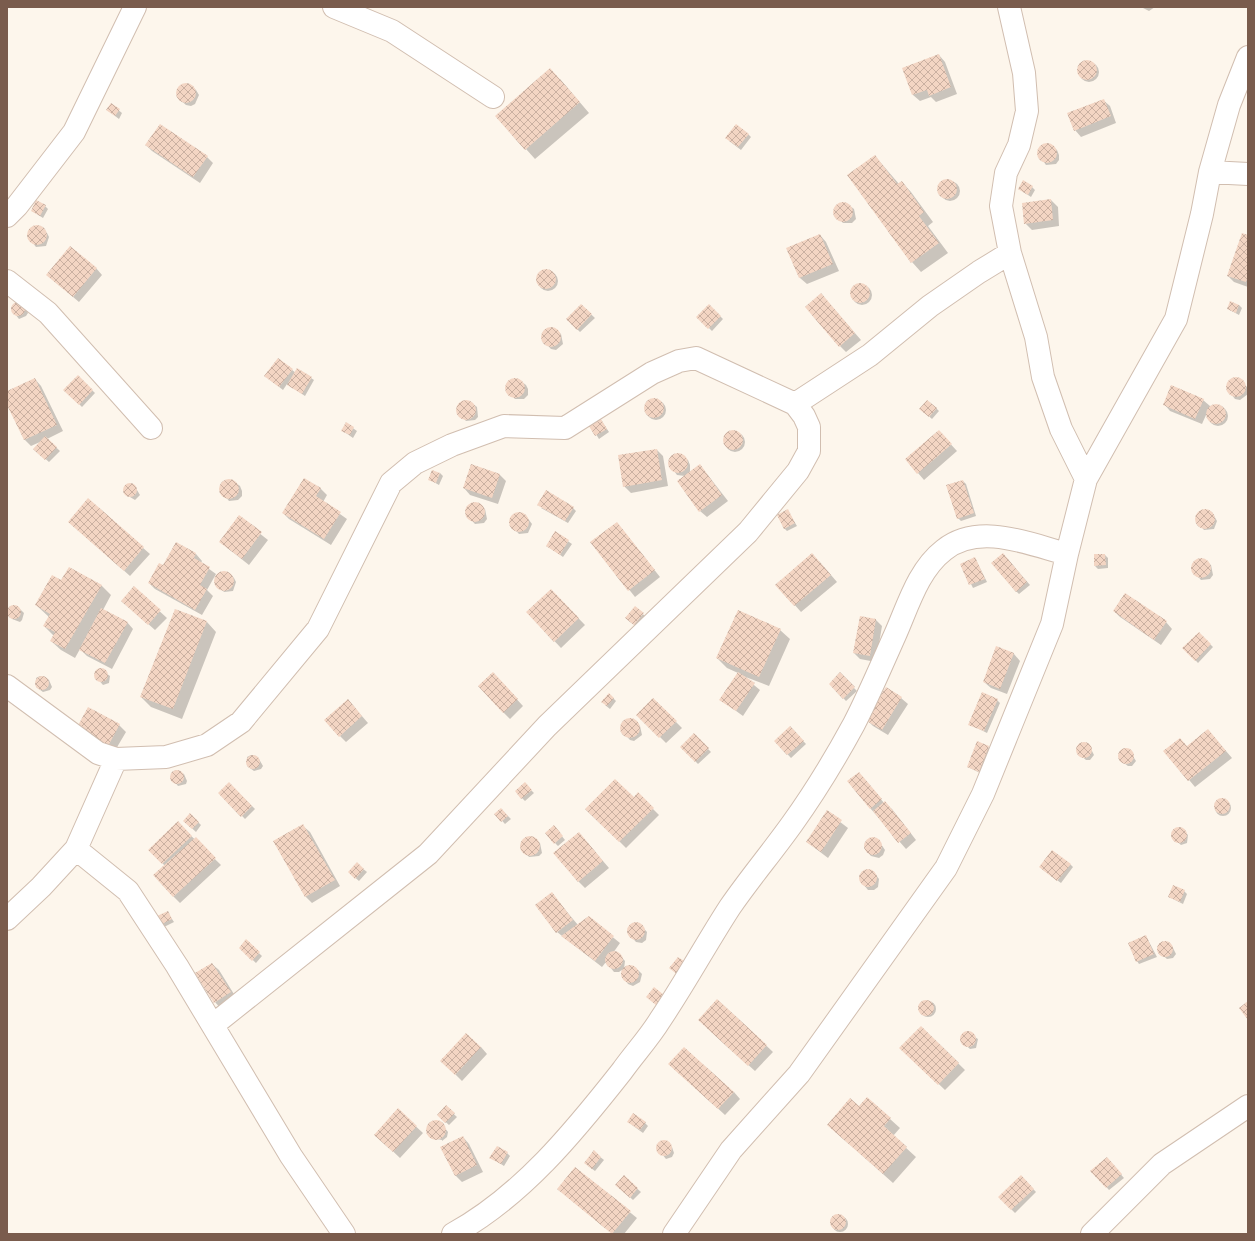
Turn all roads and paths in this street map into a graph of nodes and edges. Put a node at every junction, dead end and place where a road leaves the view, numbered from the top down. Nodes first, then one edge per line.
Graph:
1 (134, 7) edge
2 (334, 7) edge
3 (1009, 7) edge
4 (1248, 57) edge
5 (493, 97) dead end
6 (1210, 172) junction
7 (1248, 174) edge
8 (7, 216) edge
9 (1010, 254) junction
10 (7, 281) edge
11 (795, 404) junction
12 (152, 428) dead end
13 (1086, 479) junction
14 (1067, 554) junction
15 (7, 686) edge
16 (116, 759) junction
17 (76, 850) junction
18 (7, 919) edge
19 (213, 1025) junction
20 (1248, 1106) edge
21 (344, 1234) edge
22 (453, 1234) edge
23 (674, 1234) edge
24 (1092, 1234) edge

1 - 8 street
2 - 5 street
3 - 9 street
4 - 6 street
6 - 7 street
6 - 13 street
9 - 11 street
9 - 13 street
10 - 12 street
11 - 16 street
11 - 19 street
13 - 14 street
14 - 22 street
14 - 23 street
15 - 16 street
16 - 17 street
17 - 18 street
17 - 19 street
19 - 21 street
20 - 24 street

